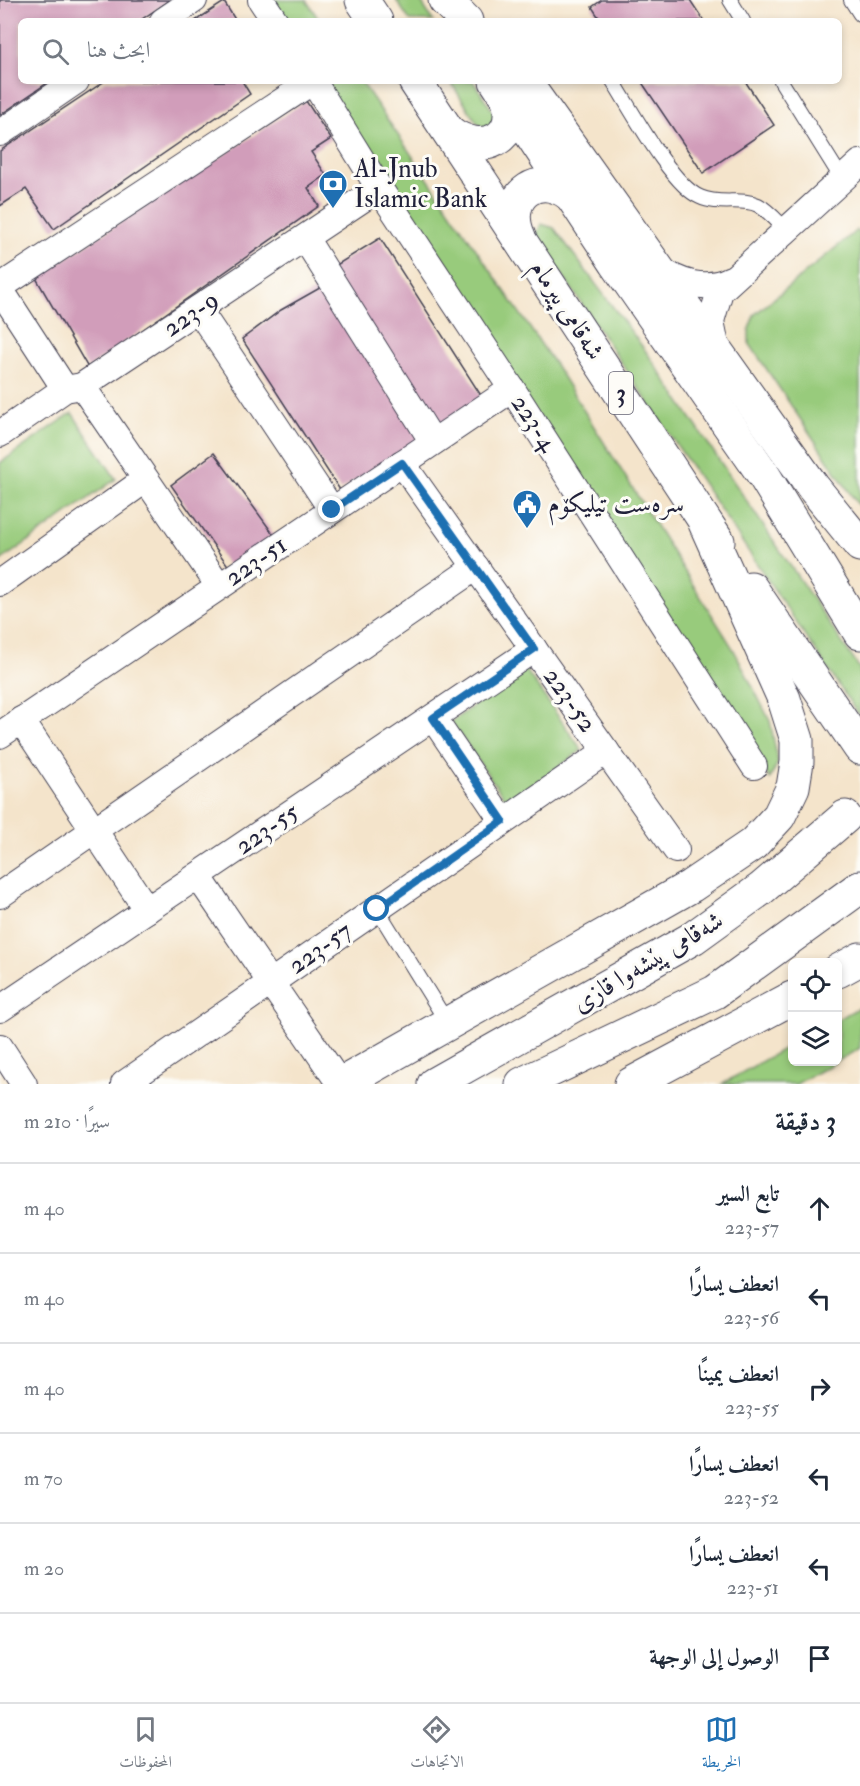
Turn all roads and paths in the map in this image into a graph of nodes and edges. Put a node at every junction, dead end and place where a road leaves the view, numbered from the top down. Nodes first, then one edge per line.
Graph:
1 (194, 0) edge
2 (261, 0) edge
3 (362, 0) edge
4 (443, 0) edge
5 (730, 0) edge
6 (851, 0) edge
7 (860, 14) edge
8 (167, 18) edge
9 (273, 18) edge
10 (374, 18) edge
11 (454, 18) edge
12 (463, 18) edge
13 (741, 18) edge
14 (72, 84) edge
15 (309, 84) edge
16 (315, 84) edge
17 (417, 84) edge
18 (615, 84) edge
19 (783, 84) edge
20 (509, 86) edge
21 (449, 132) junction
22 (0, 133) edge
23 (851, 171) edge
24 (379, 188) junction
25 (576, 200) junction
26 (786, 230) junction
27 (519, 237) junction
28 (305, 238) junction
29 (653, 264) junction
30 (731, 279) junction
31 (2, 297) edge
32 (198, 309) junction
33 (718, 354) junction
34 (74, 388) junction
35 (512, 389) junction
36 (0, 434) edge
37 (432, 442) junction
38 (402, 463) junction
39 (145, 480) junction
40 (332, 510) junction
41 (705, 523) junction
42 (860, 545) edge
43 (476, 567) junction
44 (0, 583) edge
45 (219, 586) junction
46 (860, 633) edge
47 (534, 649) junction
48 (433, 718) junction
49 (21, 720) junction
50 (0, 735) edge
51 (860, 748) edge
52 (606, 751) junction
53 (754, 766) dead end
54 (845, 817) dead end
55 (503, 821) junction
56 (94, 831) junction
57 (676, 850) dead end
58 (198, 876) junction
59 (860, 887) edge
60 (0, 896) edge
61 (377, 909) junction
62 (147, 910) junction
63 (860, 960) edge
64 (842, 969) edge
65 (271, 982) junction
66 (788, 1000) edge
67 (0, 1009) edge
68 (448, 1024) junction
69 (0, 1047) edge
70 (24, 1084) edge
71 (124, 1084) edge
72 (340, 1084) edge
73 (434, 1084) edge
74 (522, 1084) edge
75 (631, 1084) edge

1 - 8 street
2 - 9 street
3 - 10 highway
4 - 11 highway
4 - 12 highway
5 - 13 lane
6 - 7 lane
14 - 22 street
15 - 31 street
16 - 24 street, 223-4
17 - 21 highway, شەقامی پیرمام / 3
18 - 26 lane
19 - 23 lane
20 - 21 highway
20 - 25 highway
20 - 29 highway
21 - 27 highway, شەقامی پیرمام / 3
23 - 26 street
24 - 28 street, 223-9
24 - 35 street, 223-4
25 - 27 highway
25 - 46 highway
26 - 30 street
27 - 41 highway, شەقامی پیرمام / 3
28 - 32 street, 223-9
28 - 37 street
29 - 30 street
29 - 33 highway
30 - 33 street
31 - 34 street
32 - 34 street, 223-9
32 - 40 street
33 - 42 highway
34 - 36 street, 223-9
34 - 39 street
35 - 37 street, 223-51
35 - 53 street, 223-4
37 - 38 street, 223-51
38 - 40 street, 223-51
38 - 43 street, 223-52
39 - 44 street
39 - 45 street
40 - 45 street, 223-51
41 - 51 highway, شەقامی پیرمام / 3
41 - 68 highway
43 - 47 street, 223-52
43 - 56 street
45 - 49 street, 223-51
47 - 48 street, 223-55
47 - 52 street, 223-52
48 - 55 street
48 - 58 street, 223-55
49 - 50 street, 223-51
49 - 56 street
52 - 55 street, 223-57
52 - 57 street, 223-52
54 - 73 highway, شەقامی پێشەوا قازی
55 - 61 street, 223-57
56 - 60 street
56 - 62 street
58 - 62 street, 223-55
58 - 65 street
59 - 74 highway, شەقامی پێشەوا قازی
61 - 65 street, 223-57
61 - 68 lane
62 - 67 street, 223-55
63 - 64 highway
65 - 71 street, 223-57
65 - 72 street
66 - 75 highway
68 - 72 highway
69 - 70 street

